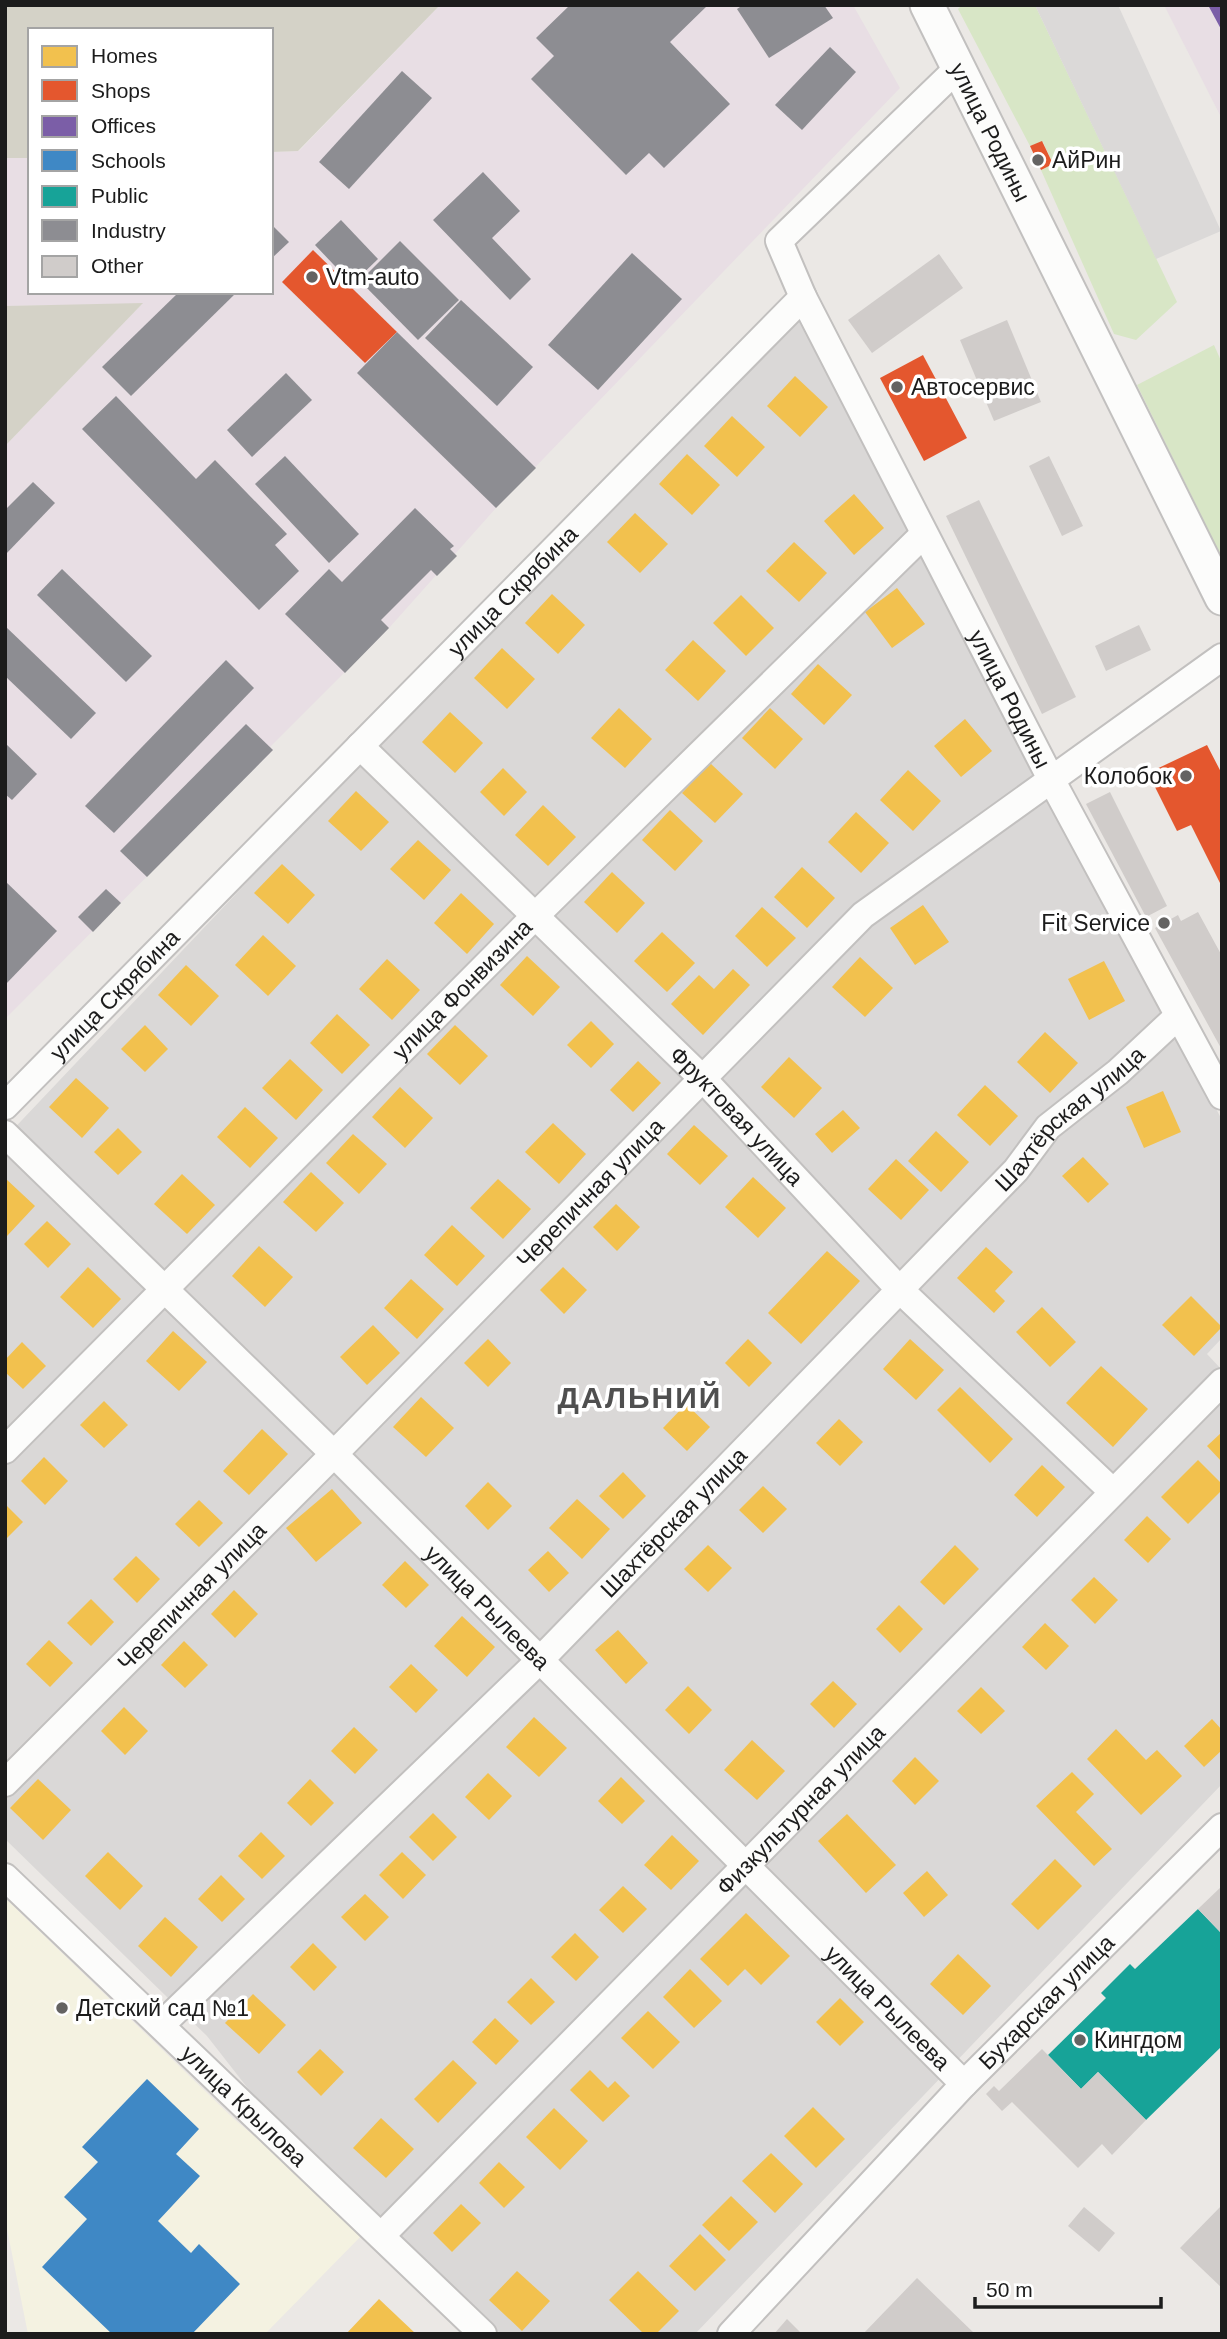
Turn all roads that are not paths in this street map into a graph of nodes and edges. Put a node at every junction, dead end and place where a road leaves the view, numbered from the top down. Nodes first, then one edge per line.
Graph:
1 (927, 5) edge
2 (958, 68) junction
3 (803, 297) junction
4 (924, 534) junction
5 (1222, 598) edge
6 (1222, 657) edge
7 (360, 746) junction
8 (1052, 781) junction
9 (535, 916) junction
10 (1178, 1016) junction
11 (704, 1080) junction
12 (1222, 1096) edge
13 (5, 1106) edge
14 (5, 1134) edge
15 (898, 1288) junction
16 (164, 1289) junction
17 (1222, 1382) edge
18 (5, 1450) edge
19 (334, 1454) junction
20 (1112, 1491) junction
21 (540, 1660) junction
22 (5, 1783) edge
23 (1222, 1828) edge
24 (747, 1867) junction
25 (5, 1877) edge
26 (161, 2025) junction
27 (964, 2084) junction
28 (381, 2236) junction
29 (483, 2334) edge
30 (731, 2334) edge

1 - 2 street, улица Родины
2 - 3 street
2 - 5 street, улица Родины
3 - 4 street, улица Родины
3 - 7 street, улица Скрябина
4 - 8 street, улица Родины
4 - 9 street, улица Фонвизина
6 - 8 street, Черепичная улица
7 - 9 street, Фруктовая улица
7 - 13 street, улица Скрябина
8 - 10 street, улица Родины
8 - 11 street, Черепичная улица
9 - 11 street, Фруктовая улица
9 - 16 street, улица Фонвизина
10 - 12 street, улица Родины
10 - 15 street, Шахтёрская улица
11 - 15 street, Фруктовая улица
11 - 19 street, Черепичная улица
14 - 16 street, улица Рылеева
15 - 20 street, Фруктовая улица
15 - 21 street, Шахтёрская улица
16 - 18 street, улица Фонвизина
16 - 19 street, улица Рылеева
17 - 20 street, Физкультурная улица
19 - 21 street, улица Рылеева
19 - 22 street, Черепичная улица
20 - 24 street, Физкультурная улица
21 - 24 street, улица Рылеева
21 - 26 street, Шахтёрская улица
23 - 27 street, Бухарская улица
24 - 27 street, улица Рылеева
24 - 28 street, Физкультурная улица
25 - 26 street, улица Крылова
26 - 28 street, улица Крылова
27 - 30 street, Бухарская улица
28 - 29 street, улица Крылова

